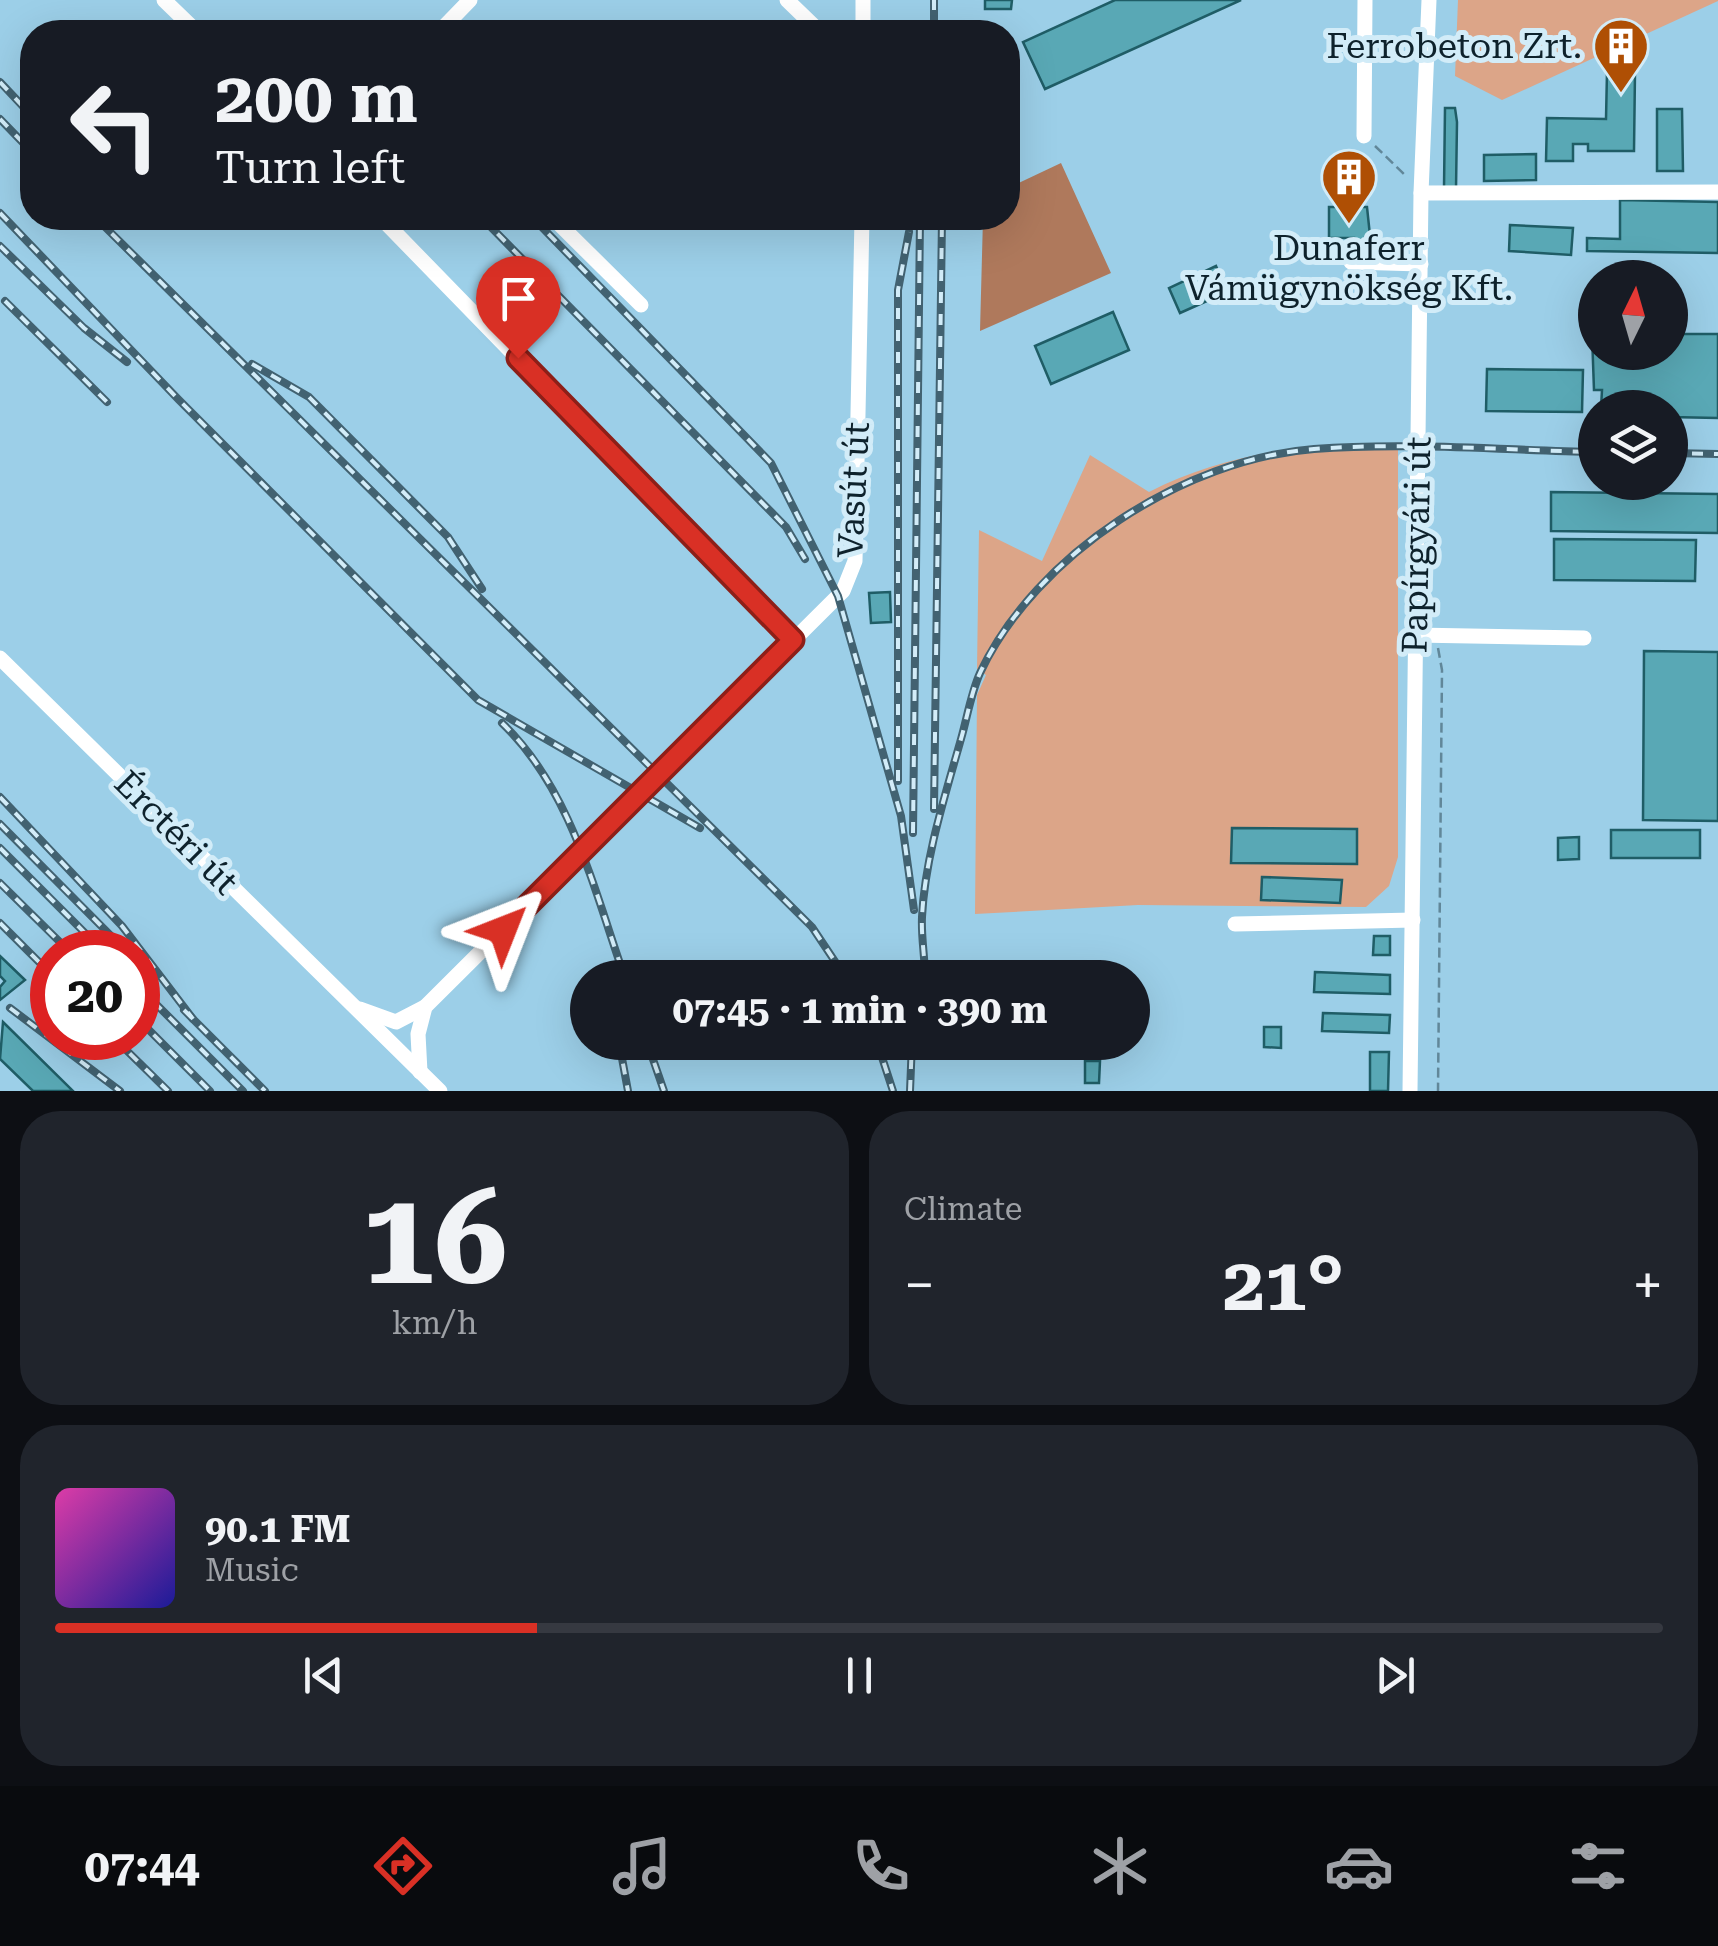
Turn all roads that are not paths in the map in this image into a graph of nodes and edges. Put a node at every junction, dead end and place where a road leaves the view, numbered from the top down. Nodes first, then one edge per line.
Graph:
1 (164, 0) edge
2 (470, 0) edge
3 (787, 0) edge
4 (1365, 0) edge
5 (1430, 0) edge
6 (184, 20) edge
7 (450, 20) edge
8 (808, 20) edge
9 (1364, 136) road end
10 (1718, 192) edge
11 (1422, 194) junction
12 (392, 230) edge
13 (565, 230) edge
14 (862, 230) edge
15 (1352, 262) dead end
16 (1420, 264) junction
17 (641, 305) dead end
18 (1415, 635) junction
19 (1584, 638) dead end
20 (793, 640) junction
21 (0, 658) edge
22 (1413, 920) junction
23 (1235, 924) dead end
24 (354, 1007) junction
25 (425, 1008) junction
26 (420, 1072) junction
27 (440, 1091) edge
28 (1410, 1091) edge

1 - 6 street
2 - 7 street
3 - 8 street
4 - 9 street
5 - 11 street, Papírgyári út
10 - 11 street
11 - 16 street, Papírgyári út
12 - 20 street
13 - 17 street
14 - 20 street, Vasút út
15 - 16 street
16 - 18 street, Papírgyári út
18 - 19 street
18 - 22 street, Papírgyári út
20 - 25 street, Vasút út
21 - 24 street, Érctéri út
22 - 23 street
22 - 28 street, Papírgyári út
24 - 25 street
24 - 26 street, Érctéri út
25 - 26 street
26 - 27 street, Érctéri út

